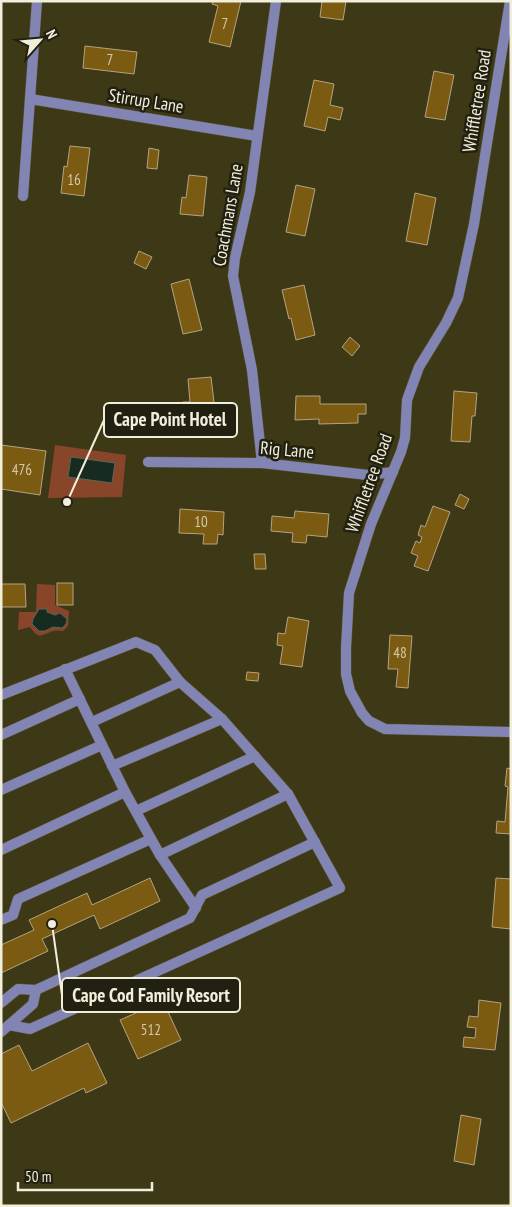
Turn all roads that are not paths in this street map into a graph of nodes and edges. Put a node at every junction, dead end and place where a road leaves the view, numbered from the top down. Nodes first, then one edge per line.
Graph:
1 (37, 1) edge
2 (276, 1) edge
3 (510, 1) edge
4 (30, 99) junction
5 (257, 136) junction
6 (23, 196) dead end
7 (148, 462) dead end
8 (262, 463) junction
9 (393, 472) junction
10 (65, 669) junction
11 (180, 682) junction
12 (1, 695) edge
13 (80, 699) junction
14 (222, 719) junction
15 (92, 722) junction
16 (511, 732) edge
17 (1, 735) edge
18 (102, 745) junction
19 (255, 756) junction
20 (112, 766) junction
21 (1, 790) edge
22 (125, 792) junction
23 (288, 794) junction
24 (136, 811) junction
25 (151, 839) junction
26 (315, 842) junction
27 (1, 850) edge
28 (160, 854) junction
29 (196, 908) junction
30 (1, 920) edge
31 (36, 990) junction
32 (1, 1003) edge
33 (5, 1028) edge

1 - 4 street
2 - 5 street, Coachmans Lane
3 - 9 street, Whiffletree Road
4 - 5 street, Stirrup Lane
4 - 6 street
5 - 8 street, Coachmans Lane
7 - 8 street, Rig Lane
8 - 9 street, Rig Lane
9 - 16 street, Whiffletree Road
10 - 11 street
10 - 12 street
10 - 13 street
11 - 14 street
11 - 15 street
13 - 15 street
13 - 17 street
14 - 19 street
14 - 20 street
15 - 18 street
18 - 20 street
18 - 21 street
19 - 23 street
19 - 24 street
20 - 22 street
22 - 24 street
22 - 27 street
23 - 26 street
23 - 28 street
24 - 25 street
25 - 28 street
25 - 30 street
26 - 29 street
26 - 33 street
28 - 29 street
29 - 31 street
31 - 32 street
31 - 33 street

